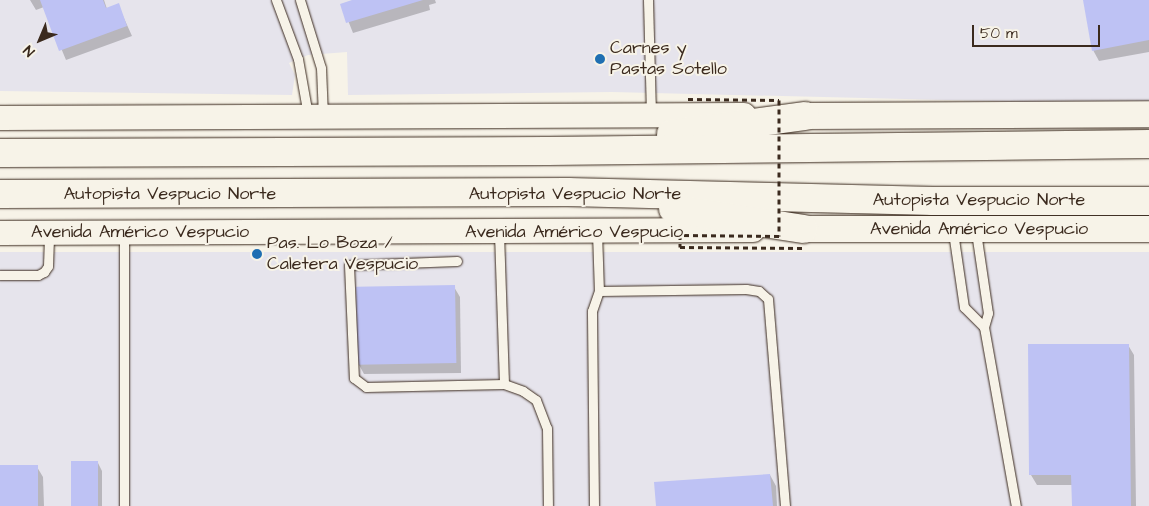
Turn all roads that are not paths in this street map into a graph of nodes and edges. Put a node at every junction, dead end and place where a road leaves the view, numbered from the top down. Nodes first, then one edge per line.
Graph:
1 (276, 0) edge
2 (300, 0) edge
3 (648, 0) edge
4 (651, 114) junction
5 (1149, 114) edge
6 (316, 116) junction
7 (805, 116) junction
8 (0, 118) edge
9 (1149, 144) edge
10 (548, 151) junction
11 (0, 152) edge
12 (568, 192) junction
13 (0, 194) edge
14 (1149, 201) edge
15 (964, 229) junction
16 (1149, 229) edge
17 (124, 231) junction
18 (0, 232) edge
19 (498, 232) junction
20 (597, 232) junction
21 (49, 233) junction
22 (802, 239) junction
23 (457, 261) dead end
24 (0, 275) edge
25 (599, 291) junction
26 (984, 326) junction
27 (504, 384) junction
28 (124, 506) edge
29 (548, 506) edge
30 (594, 506) edge
31 (785, 506) edge
32 (1016, 506) edge

1 - 6 lane
2 - 6 lane
3 - 4 lane
4 - 6 main road
4 - 7 main road
5 - 7 main road
6 - 8 main road
7 - 10 highway
9 - 10 highway
10 - 11 highway
12 - 13 highway, Autopista Vespucio Norte
12 - 14 highway, Autopista Vespucio Norte
12 - 22 highway
15 - 16 main road, Avenida Américo Vespucio
15 - 22 main road, Avenida Américo Vespucio
15 - 26 lane
15 - 26 lane
17 - 19 main road, Avenida Américo Vespucio
17 - 21 main road, Avenida Américo Vespucio
17 - 28 lane
18 - 21 main road, Avenida Américo Vespucio
19 - 20 main road, Avenida Américo Vespucio
19 - 27 lane
20 - 22 main road, Avenida Américo Vespucio
20 - 25 lane
21 - 24 lane
23 - 27 lane
25 - 30 lane
25 - 31 lane
26 - 32 lane
27 - 29 lane

